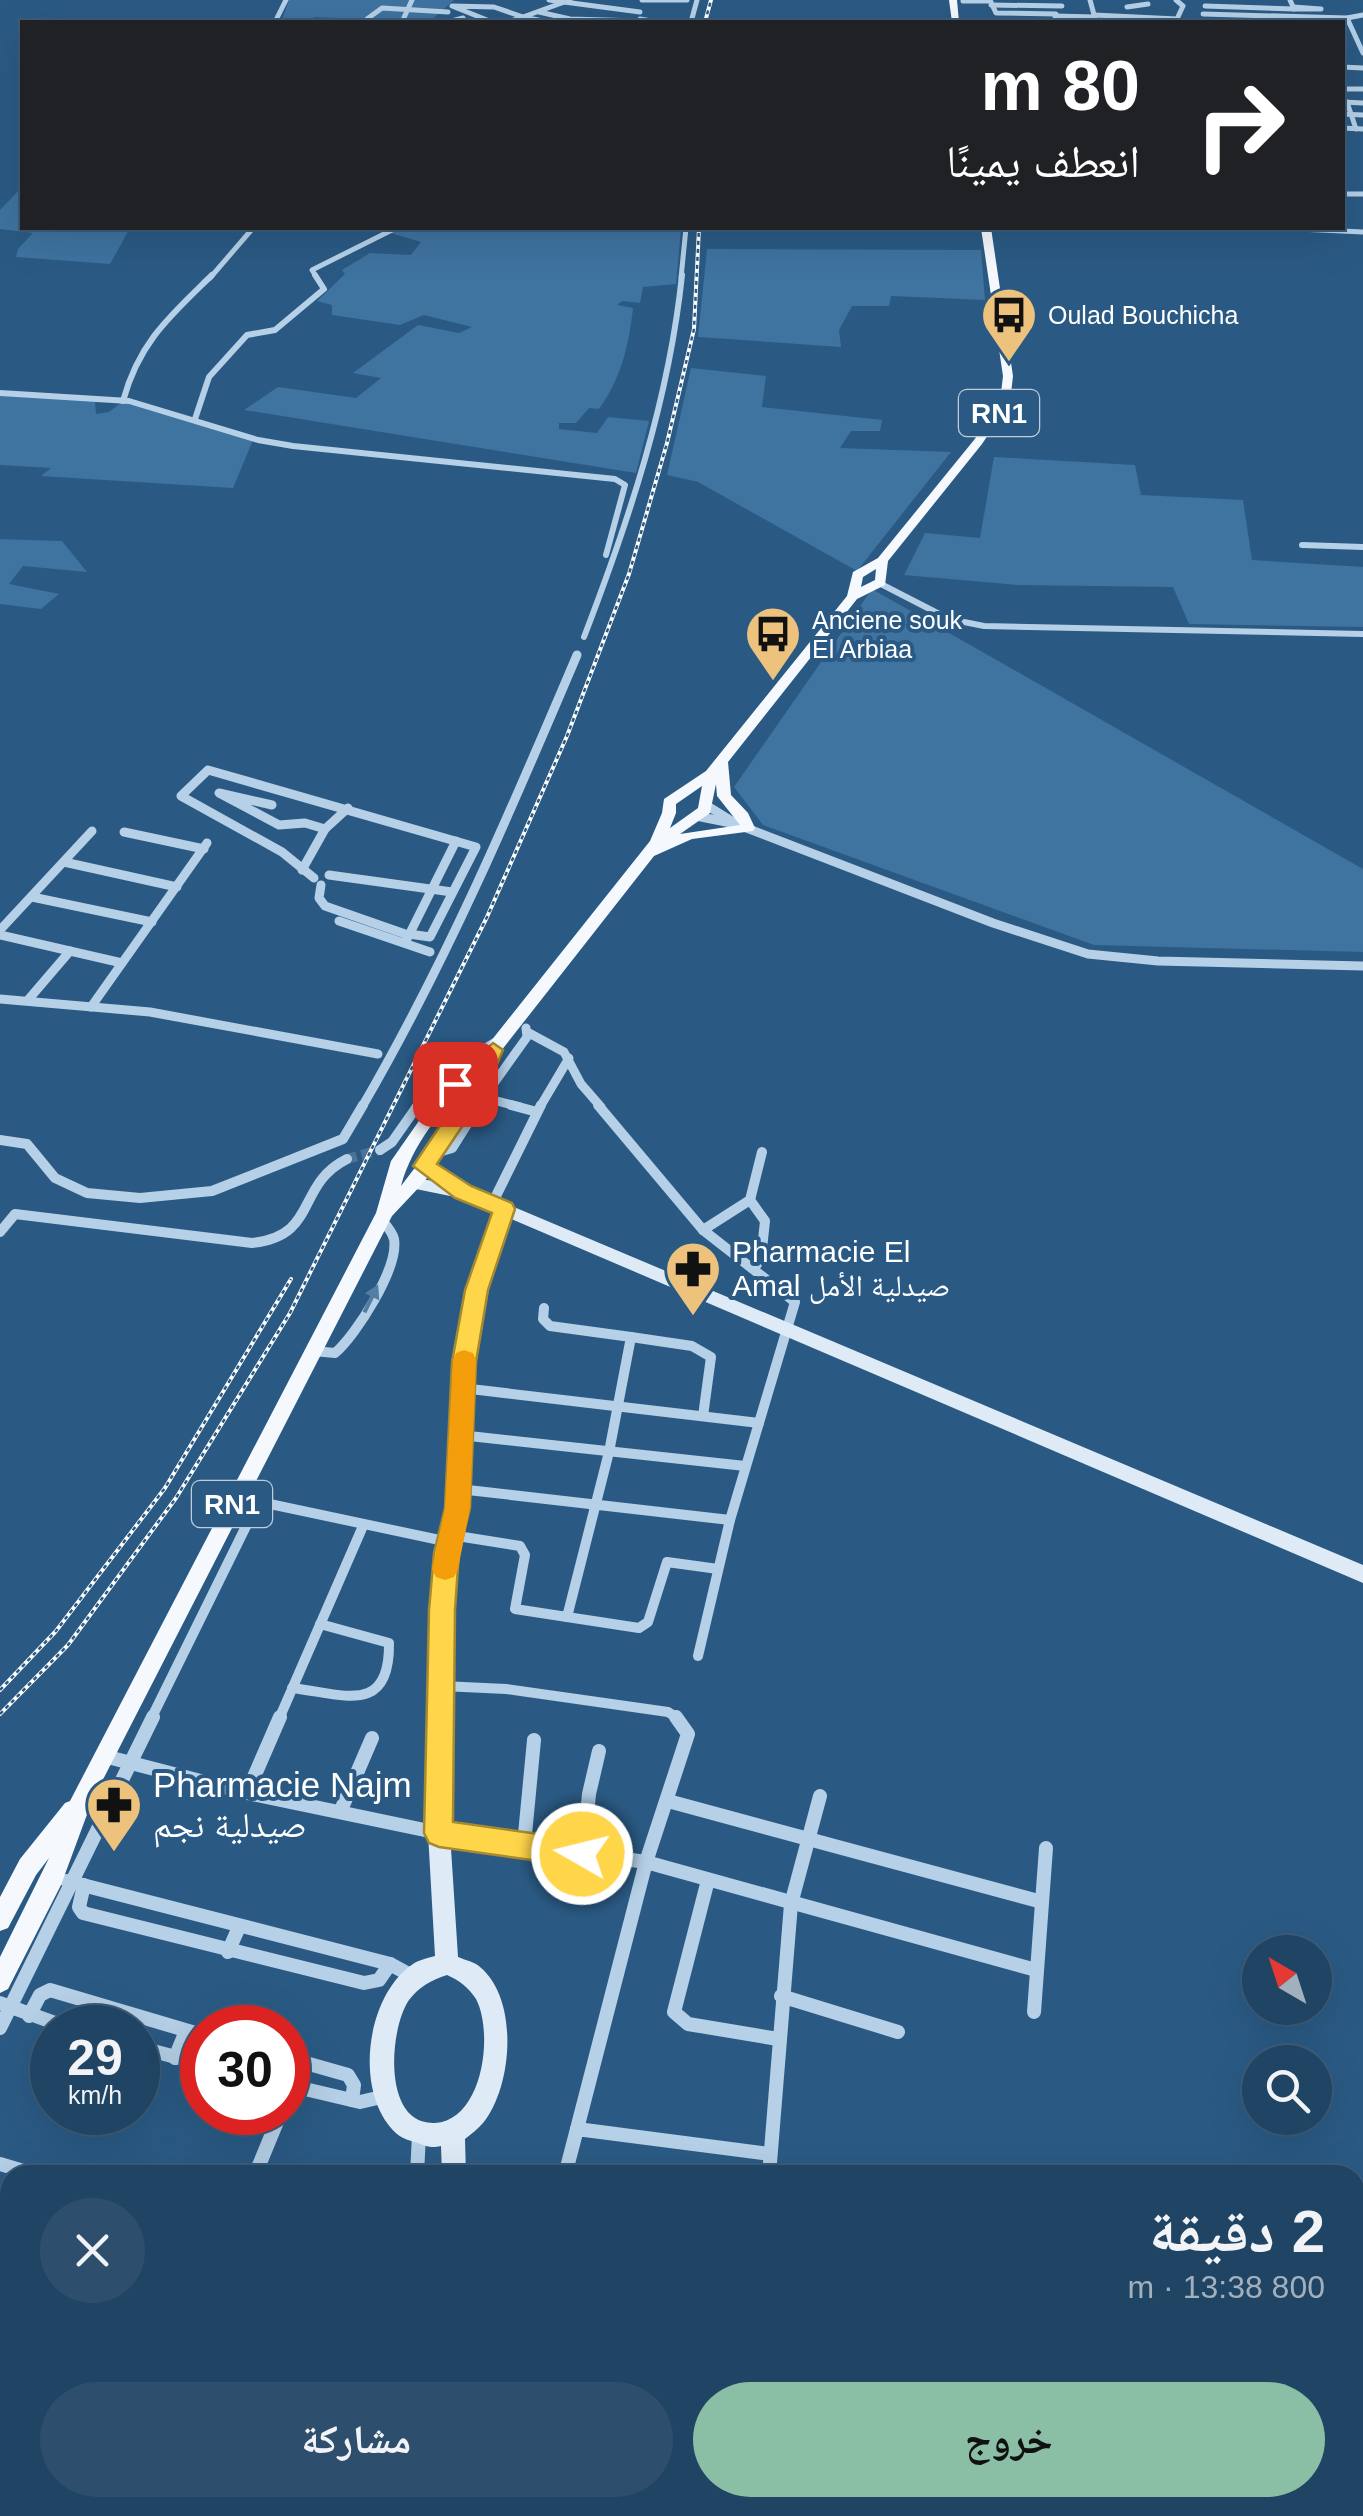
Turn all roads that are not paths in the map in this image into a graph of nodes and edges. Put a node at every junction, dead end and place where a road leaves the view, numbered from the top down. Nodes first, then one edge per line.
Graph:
1 (412, 0) edge
2 (431, 0) edge
3 (444, 0) edge
4 (549, 0) edge
5 (570, 0) edge
6 (665, 0) edge
7 (687, 0) edge
8 (1067, 0) edge
9 (1090, 0) edge
10 (1176, 0) edge
11 (1263, 0) edge
12 (959, 1) edge
13 (595, 2) edge
14 (990, 2) edge
15 (1017, 3) edge
16 (1125, 3) edge
17 (1209, 3) edge
18 (561, 4) junction
19 (1148, 4) dead end
20 (1292, 5) edge
21 (1062, 6) junction
22 (550, 8) junction
23 (587, 8) junction
24 (1266, 8) junction
25 (450, 9) junction
26 (640, 11) edge
27 (436, 12) junction
28 (538, 12) junction
29 (578, 14) junction
30 (1206, 14) junction
31 (1056, 15) junction
32 (404, 16) edge
33 (965, 16) dead end
34 (1130, 17) junction
35 (426, 18) dead end
36 (463, 18) junction
37 (523, 18) junction
38 (1095, 18) edge
39 (1238, 19) edge
40 (367, 20) edge
41 (456, 20) edge
42 (468, 20) edge
43 (486, 20) edge
44 (516, 20) edge
45 (536, 20) edge
46 (564, 20) edge
47 (569, 20) edge
48 (1053, 20) edge
49 (1148, 20) edge
50 (1205, 20) edge
51 (1257, 20) edge
52 (1307, 20) edge
53 (1354, 20) edge
54 (1345, 40) edge
55 (1356, 41) junction
56 (1363, 53) edge
57 (1346, 114) edge
58 (1363, 115) edge
59 (1359, 129) edge
60 (251, 230) edge
61 (392, 230) edge
62 (686, 230) edge
63 (986, 230) edge
64 (1320, 230) edge
65 (1363, 232) edge
66 (0, 393) edge
67 (123, 400) junction
68 (195, 420) junction
69 (1302, 545) dead end
70 (1363, 547) edge
71 (606, 555) dead end
72 (872, 576) junction
73 (1363, 634) edge
74 (584, 637) dead end
75 (576, 655) dead end
76 (716, 768) junction
77 (288, 791) junction
78 (682, 795) junction
79 (272, 805) junction
80 (348, 808) junction
81 (669, 810) junction
82 (700, 810) junction
83 (262, 816) junction
84 (742, 826) junction
85 (325, 829) junction
86 (92, 831) dead end
87 (124, 832) dead end
88 (456, 841) junction
89 (652, 848) junction
90 (64, 862) junction
91 (302, 870) junction
92 (317, 882) junction
93 (178, 886) junction
94 (432, 889) junction
95 (452, 892) junction
96 (32, 897) junction
97 (339, 921) dead end
98 (152, 922) junction
99 (0, 933) edge
100 (407, 937) junction
101 (70, 951) junction
102 (430, 952) dead end
103 (122, 963) junction
104 (1363, 966) edge
105 (0, 999) edge
106 (28, 1000) junction
107 (91, 1007) junction
108 (516, 1019) junction
109 (528, 1033) junction
110 (497, 1045) junction
111 (378, 1054) dead end
112 (569, 1058) junction
113 (448, 1092) junction
114 (422, 1096) junction
115 (479, 1096) junction
116 (537, 1112) junction
117 (0, 1140) edge
118 (380, 1150) tunnel mouth
119 (762, 1152) dead end
120 (347, 1159) tunnel mouth
121 (399, 1162) junction
122 (423, 1168) junction
123 (750, 1200) junction
124 (498, 1206) junction
125 (383, 1216) junction
126 (703, 1230) junction
127 (0, 1232) edge
128 (754, 1269) junction
129 (544, 1308) dead end
130 (787, 1332) junction
131 (631, 1338) junction
132 (313, 1352) junction
133 (462, 1388) junction
134 (619, 1405) junction
135 (703, 1416) junction
136 (759, 1423) junction
137 (460, 1435) junction
138 (609, 1452) junction
139 (746, 1466) junction
140 (459, 1489) junction
141 (236, 1496) junction
142 (258, 1502) junction
143 (597, 1503) junction
144 (730, 1520) junction
145 (363, 1526) junction
146 (450, 1538) junction
147 (718, 1569) junction
148 (1363, 1574) edge
149 (567, 1617) junction
150 (320, 1624) junction
151 (698, 1656) dead end
152 (441, 1686) junction
153 (292, 1688) junction
154 (372, 1738) dead end
155 (534, 1740) dead end
156 (599, 1751) dead end
157 (104, 1756) junction
158 (127, 1764) junction
159 (247, 1792) junction
160 (820, 1796) dead end
161 (82, 1798) junction
162 (668, 1801) junction
163 (341, 1810) junction
164 (439, 1833) junction
165 (808, 1838) junction
166 (524, 1845) junction
167 (1046, 1848) dead end
168 (582, 1854) junction
169 (646, 1862) junction
170 (28, 1868) junction
171 (708, 1880) junction
172 (69, 1881) junction
173 (1042, 1902) junction
174 (790, 1904) junction
175 (0, 1920) edge
176 (238, 1927) junction
177 (228, 1952) junction
178 (390, 1964) junction
179 (446, 1964) junction
180 (1036, 1970) junction
181 (412, 1976) junction
182 (0, 1982) edge
183 (781, 1996) junction
184 (5, 2006) edge
185 (1034, 2012) dead end
186 (29, 2016) joint
187 (0, 2028) edge
188 (180, 2028) edge
189 (898, 2032) dead end
190 (778, 2039) junction
191 (180, 2045) edge
192 (160, 2054) edge
193 (175, 2058) junction
194 (180, 2059) edge
195 (310, 2064) edge
196 (310, 2093) edge
197 (386, 2096) junction
198 (352, 2100) junction
199 (578, 2128) junction
200 (453, 2132) junction
201 (419, 2134) junction
202 (272, 2135) edge
203 (770, 2154) junction
204 (259, 2165) edge
205 (417, 2165) edge
206 (454, 2165) edge
207 (568, 2165) edge
208 (769, 2165) edge

1 - 32 street
2 - 25 street
3 - 25 street
4 - 18 street
5 - 18 street
6 - 7 street
6 - 26 street
8 - 21 street
9 - 38 street
10 - 49 street
11 - 24 street
12 - 14 street
12 - 33 street
13 - 23 street
13 - 26 street
14 - 15 street
14 - 31 street
15 - 21 street
16 - 19 street
16 - 34 street
17 - 24 street
17 - 30 street
18 - 22 street
18 - 23 street
20 - 24 street
21 - 31 street
22 - 28 street
22 - 29 street
23 - 26 street
23 - 29 street
25 - 27 street
25 - 36 street
25 - 37 street
25 - 43 street
27 - 32 street
27 - 35 street
28 - 37 street
28 - 46 street
29 - 47 street
30 - 39 street
30 - 50 street
31 - 38 street
31 - 48 street
32 - 40 street
34 - 38 street
34 - 49 street
36 - 41 street
36 - 42 street
37 - 44 street
37 - 45 street
39 - 51 street
52 - 53 street
53 - 55 street
54 - 55 street
55 - 56 street
57 - 58 street
57 - 59 street
60 - 67 street
61 - 68 street
62 - 74 street
63 - 72 main road, RN1
64 - 65 street
66 - 67 street
67 - 68 street
68 - 71 street
69 - 70 street
72 - 73 street
72 - 76 main road, RN1
75 - 117 street
76 - 78 main road, RN1
76 - 82 main road, RN1
76 - 84 main road
77 - 79 street
77 - 80 street
77 - 91 street
78 - 81 main road
78 - 82 main road
79 - 83 street
79 - 83 street
80 - 85 street
80 - 88 street
81 - 82 main road
81 - 89 main road, RN1
82 - 84 street
82 - 84 street
82 - 89 main road, RN1
83 - 85 street
84 - 89 main road
84 - 104 street
85 - 91 street
86 - 90 street
87 - 93 street
88 - 94 street
88 - 95 street
89 - 108 main road, RN1
90 - 93 street
90 - 96 street
91 - 92 street
92 - 94 street
92 - 100 street
93 - 98 street
94 - 95 street
94 - 100 street
95 - 100 street
96 - 98 street
96 - 99 street
97 - 100 street
98 - 103 street
99 - 101 street
100 - 102 street
101 - 103 street
101 - 106 street
103 - 107 street
105 - 106 street
106 - 107 street
107 - 111 street
108 - 109 street
108 - 110 main road, RN1
109 - 112 street
109 - 115 street
110 - 113 main road, RN1
110 - 114 street
110 - 115 main road, RN1
112 - 116 street
112 - 126 street
113 - 114 street
113 - 115 main road
113 - 121 main road, RN1
114 - 118 street
115 - 116 street
115 - 122 main road, RN1
116 - 124 street
119 - 123 street
120 - 127 street
121 - 122 main road
121 - 125 main road, RN1
122 - 124 street
122 - 125 main road, RN1
123 - 126 street
123 - 128 street
124 - 130 street
124 - 133 street
125 - 132 main road, RN1
132 -> 125 street
126 - 128 street
128 - 130 street
129 - 131 street
130 - 136 street
130 - 148 street
131 - 134 street
131 - 135 street
132 - 141 main road, RN1
133 - 134 street
133 - 137 street
134 - 135 street
134 - 138 street
135 - 136 street
136 - 139 street
137 - 138 street
137 - 140 street
138 - 139 street
138 - 143 street
139 - 144 street
140 - 143 street
140 - 146 street
141 - 142 street
141 - 157 main road, RN1
142 - 145 street
142 - 158 street
143 - 144 street
143 - 149 street
144 - 147 street
145 - 146 street
145 - 150 street
146 - 149 street
146 - 152 street
147 - 149 street
147 - 151 street
150 - 153 street
150 - 153 street
152 - 162 street
152 - 164 street
153 - 159 street
154 - 163 street
155 - 166 street
156 - 168 street
157 - 158 street
157 - 161 main road, RN1
158 - 159 street
158 - 172 street
159 - 163 street
160 - 165 street
161 - 170 main road, RN1
161 - 172 main road, RN1
162 - 165 street
162 - 169 street
163 - 164 street
164 - 166 street
164 - 179 street
165 - 173 street
165 - 174 street
166 - 168 street
167 - 173 street
168 - 169 street
169 - 171 street
169 - 199 street
170 - 172 main road
170 - 175 main road, RN1
171 - 174 street
171 - 190 street
172 - 176 street
172 - 177 street
172 - 182 main road, RN1
172 - 184 street
173 - 180 street
174 - 180 street
174 - 183 street
176 - 177 street
176 - 178 street
177 - 178 street
178 - 181 street
179 - 181 street
179 - 200 street
180 - 185 street
181 - 197 street
183 - 189 street
183 - 190 street
184 - 186 street
184 - 187 street
186 - 188 street
190 - 203 street
191 - 193 street
192 - 193 street
193 - 194 street
195 - 198 street
196 - 198 street
197 - 198 street
197 - 201 street
199 - 203 street
199 - 207 street
200 - 201 street
200 - 206 street
201 - 205 street
202 - 204 street
203 - 208 street

